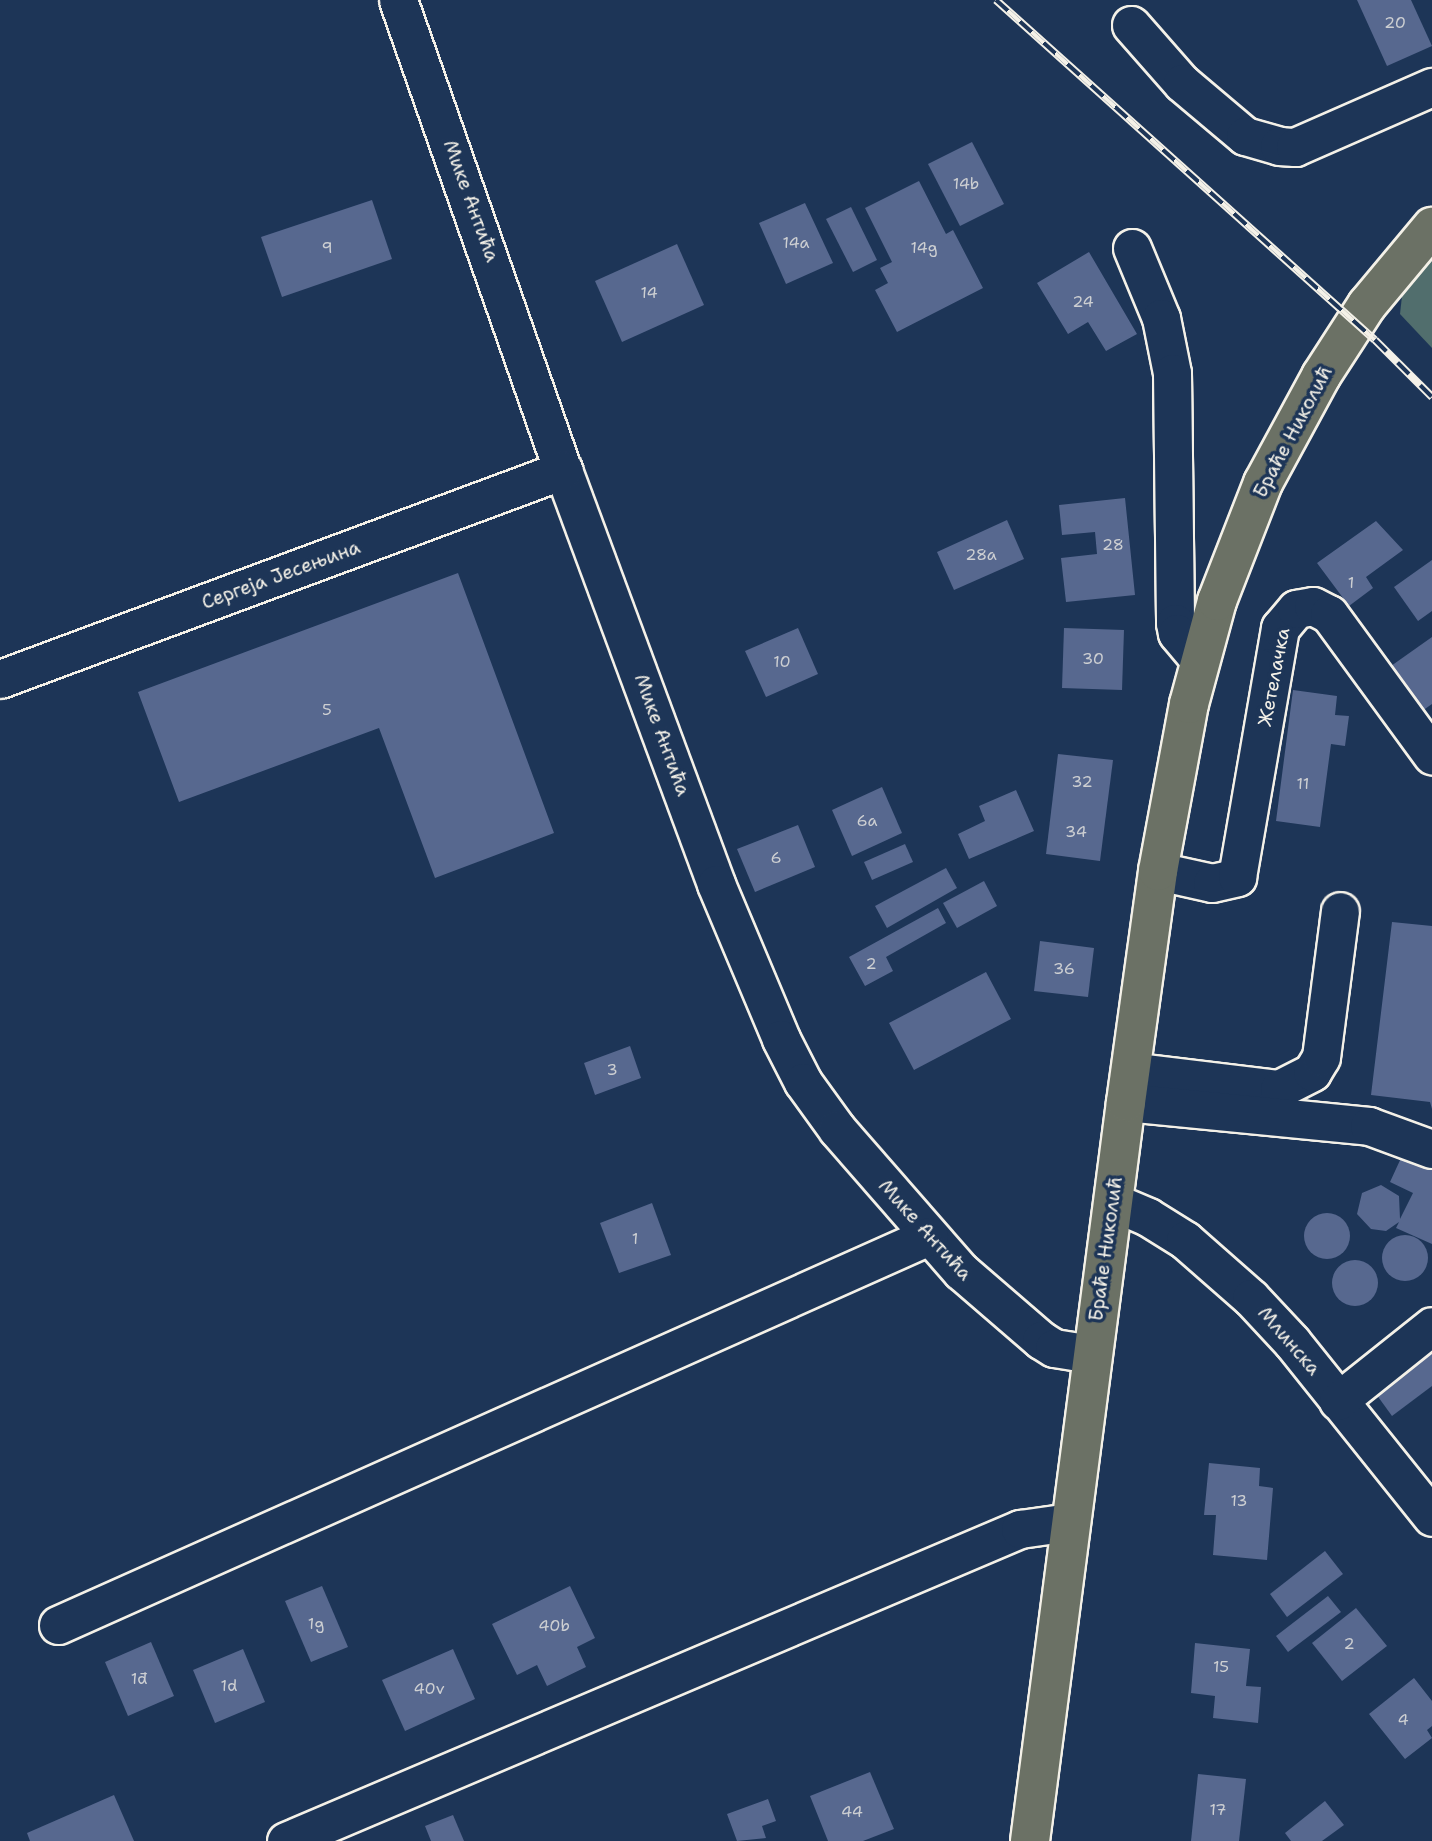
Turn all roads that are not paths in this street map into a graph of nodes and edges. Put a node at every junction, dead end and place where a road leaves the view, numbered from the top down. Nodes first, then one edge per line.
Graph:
1 (398, 0) edge
2 (1131, 25) dead end
3 (1432, 87) edge
4 (1432, 227) edge
5 (1132, 248) dead end
6 (563, 470) junction
7 (1200, 660) junction
8 (0, 680) edge
9 (1432, 755) edge
10 (1158, 871) junction
11 (1340, 911) dead end
12 (1128, 1087) junction
13 (1432, 1149) edge
14 (1113, 1202) junction
15 (929, 1236) junction
16 (1432, 1326) edge
17 (1092, 1354) junction
18 (1338, 1401) junction
19 (1432, 1517) edge
20 (1070, 1522) junction
21 (58, 1625) dead end
22 (286, 1841) edge
23 (1030, 1841) edge

1 - 6 street, Мике Антића
2 - 3 street
4 - 7 main road, Браће Николић
5 - 7 street
6 - 8 street, Сергеја Јесењина
6 - 15 street, Мике Антића
7 - 10 main road, Браће Николић
9 - 10 street, Жетелачка
10 - 12 main road, Браће Николић
11 - 12 street
12 - 13 street
12 - 14 main road, Браће Николић
14 - 17 main road, Браће Николић
14 - 18 street, Млинска
15 - 17 street, Мике Антића
15 - 21 street
16 - 18 street
17 - 20 main road, Браће Николић
18 - 19 street, Млинска
20 - 22 street
20 - 23 main road, Браће Николић

